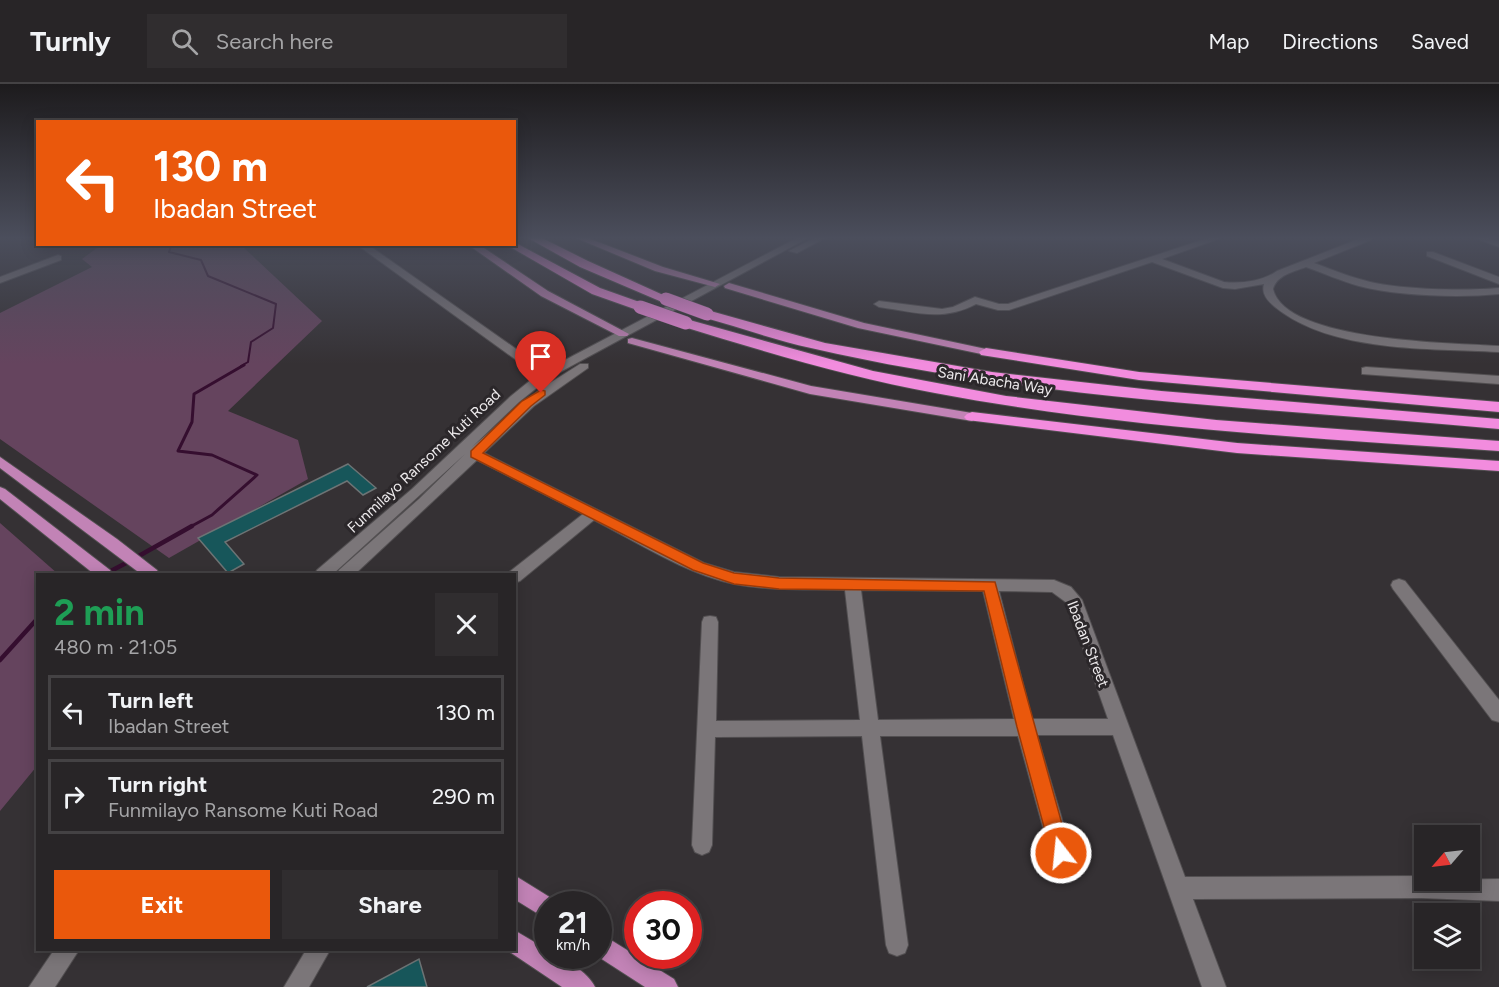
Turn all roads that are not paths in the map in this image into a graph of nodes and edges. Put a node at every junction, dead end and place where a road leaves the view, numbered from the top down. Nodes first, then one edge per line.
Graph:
1 (411, 280) edge
2 (526, 280) edge
3 (576, 280) edge
4 (622, 280) edge
5 (701, 280) edge
6 (722, 280) edge
7 (740, 280) edge
8 (1088, 280) edge
9 (1210, 280) edge
10 (1271, 280) joint
11 (1353, 280) edge
12 (715, 284) junction
13 (729, 286) junction
14 (1499, 291) edge
15 (879, 304) dead end
16 (628, 337) junction
17 (1499, 349) edge
18 (986, 352) junction
19 (1366, 371) dead end
20 (545, 375) junction
21 (1499, 380) edge
22 (1107, 390) junction
23 (1499, 408) edge
24 (1372, 412) junction
25 (1096, 413) junction
26 (972, 417) junction
27 (1499, 424) edge
28 (1445, 442) junction
29 (1499, 446) edge
30 (470, 451) junction
31 (1499, 452) edge
32 (0, 461) edge
33 (1499, 466) edge
34 (0, 492) edge
35 (593, 514) junction
36 (103, 573) edge
37 (150, 573) edge
38 (324, 573) edge
39 (346, 573) edge
40 (516, 575) edge
41 (852, 584) junction
42 (990, 585) junction
43 (1399, 585) dead end
44 (710, 622) dead end
45 (1499, 714) edge
46 (869, 727) junction
47 (1025, 727) junction
48 (1119, 728) junction
49 (706, 729) junction
50 (702, 845) dead end
51 (1061, 853) dead end
52 (516, 887) edge
53 (1179, 888) junction
54 (1499, 890) edge
55 (534, 900) edge
56 (516, 941) edge
57 (897, 945) dead end
58 (67, 951) edge
59 (317, 951) edge
60 (612, 952) edge
61 (41, 987) edge
62 (296, 987) edge
63 (583, 987) edge
64 (666, 987) edge
65 (1215, 987) edge

1 - 20 street
2 - 16 main road
3 - 25 highway, Sani Abacha Way, bridge
4 - 22 highway, Sani Abacha Way, bridge
5 - 12 main road
6 - 12 street, Funmilayo Ransome Kuti Road
7 - 13 street, Funmilayo Ransome Kuti Road
8 - 15 street
9 - 10 street
10 - 17 street
11 - 14 street
12 - 16 street, Funmilayo Ransome Kuti Road
13 - 16 street, Funmilayo Ransome Kuti Road
13 - 18 main road, Sani Abacha Way
16 - 20 street, Funmilayo Ransome Kuti Road
16 - 26 main road
16 - 30 street, Funmilayo Ransome Kuti Road
18 - 22 highway
18 - 23 highway
19 - 21 street
20 - 30 street, Funmilayo Ransome Kuti Road
22 - 24 highway, Sani Abacha Way
23 - 24 highway
24 - 27 highway, Sani Abacha Way
25 - 26 highway
25 - 28 highway, Sani Abacha Way
26 - 33 highway
28 - 29 highway, Sani Abacha Way
28 - 31 highway
30 - 35 street, Ibadan Street
30 - 38 street, Funmilayo Ransome Kuti Road
30 - 39 street, Funmilayo Ransome Kuti Road
32 - 37 main road
34 - 36 main road
35 - 40 street
35 - 41 street, Ibadan Street
41 - 42 street, Ibadan Street
41 - 46 street
42 - 47 street
42 - 48 street, Ibadan Street
43 - 45 street
44 - 49 street
46 - 47 street
46 - 49 street
46 - 57 street
47 - 48 street
47 - 51 street
48 - 53 street, Ibadan Street
49 - 50 street
52 - 55 main road
53 - 54 street
53 - 65 street, Ibadan Street
56 - 63 main road
58 - 61 street
59 - 62 street
60 - 64 main road

